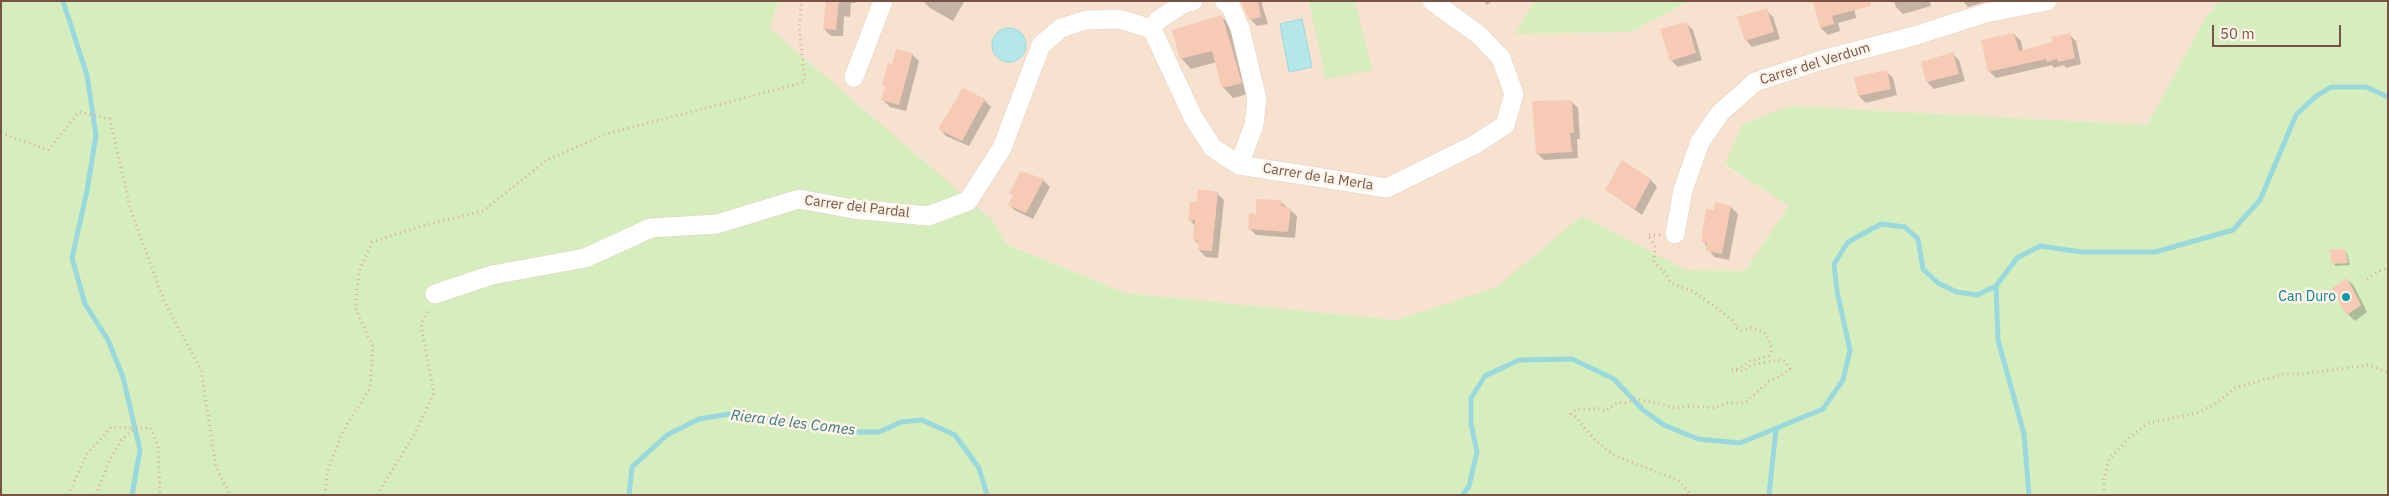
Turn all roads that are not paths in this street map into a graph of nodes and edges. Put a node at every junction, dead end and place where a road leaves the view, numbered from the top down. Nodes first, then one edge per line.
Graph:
1 (883, 1) edge
2 (1193, 1) edge
3 (1224, 1) edge
4 (1432, 1) edge
5 (2047, 1) edge
6 (1155, 24) junction
7 (854, 77) dead end
8 (1239, 165) junction
9 (1675, 234) road end
10 (435, 294) road end

1 - 7 street
2 - 6 street
3 - 8 street
4 - 8 street, Carrer de la Merla
5 - 9 street, Carrer del Verdum
6 - 8 street, Carrer de la Merla
6 - 10 street, Carrer del Pardal

